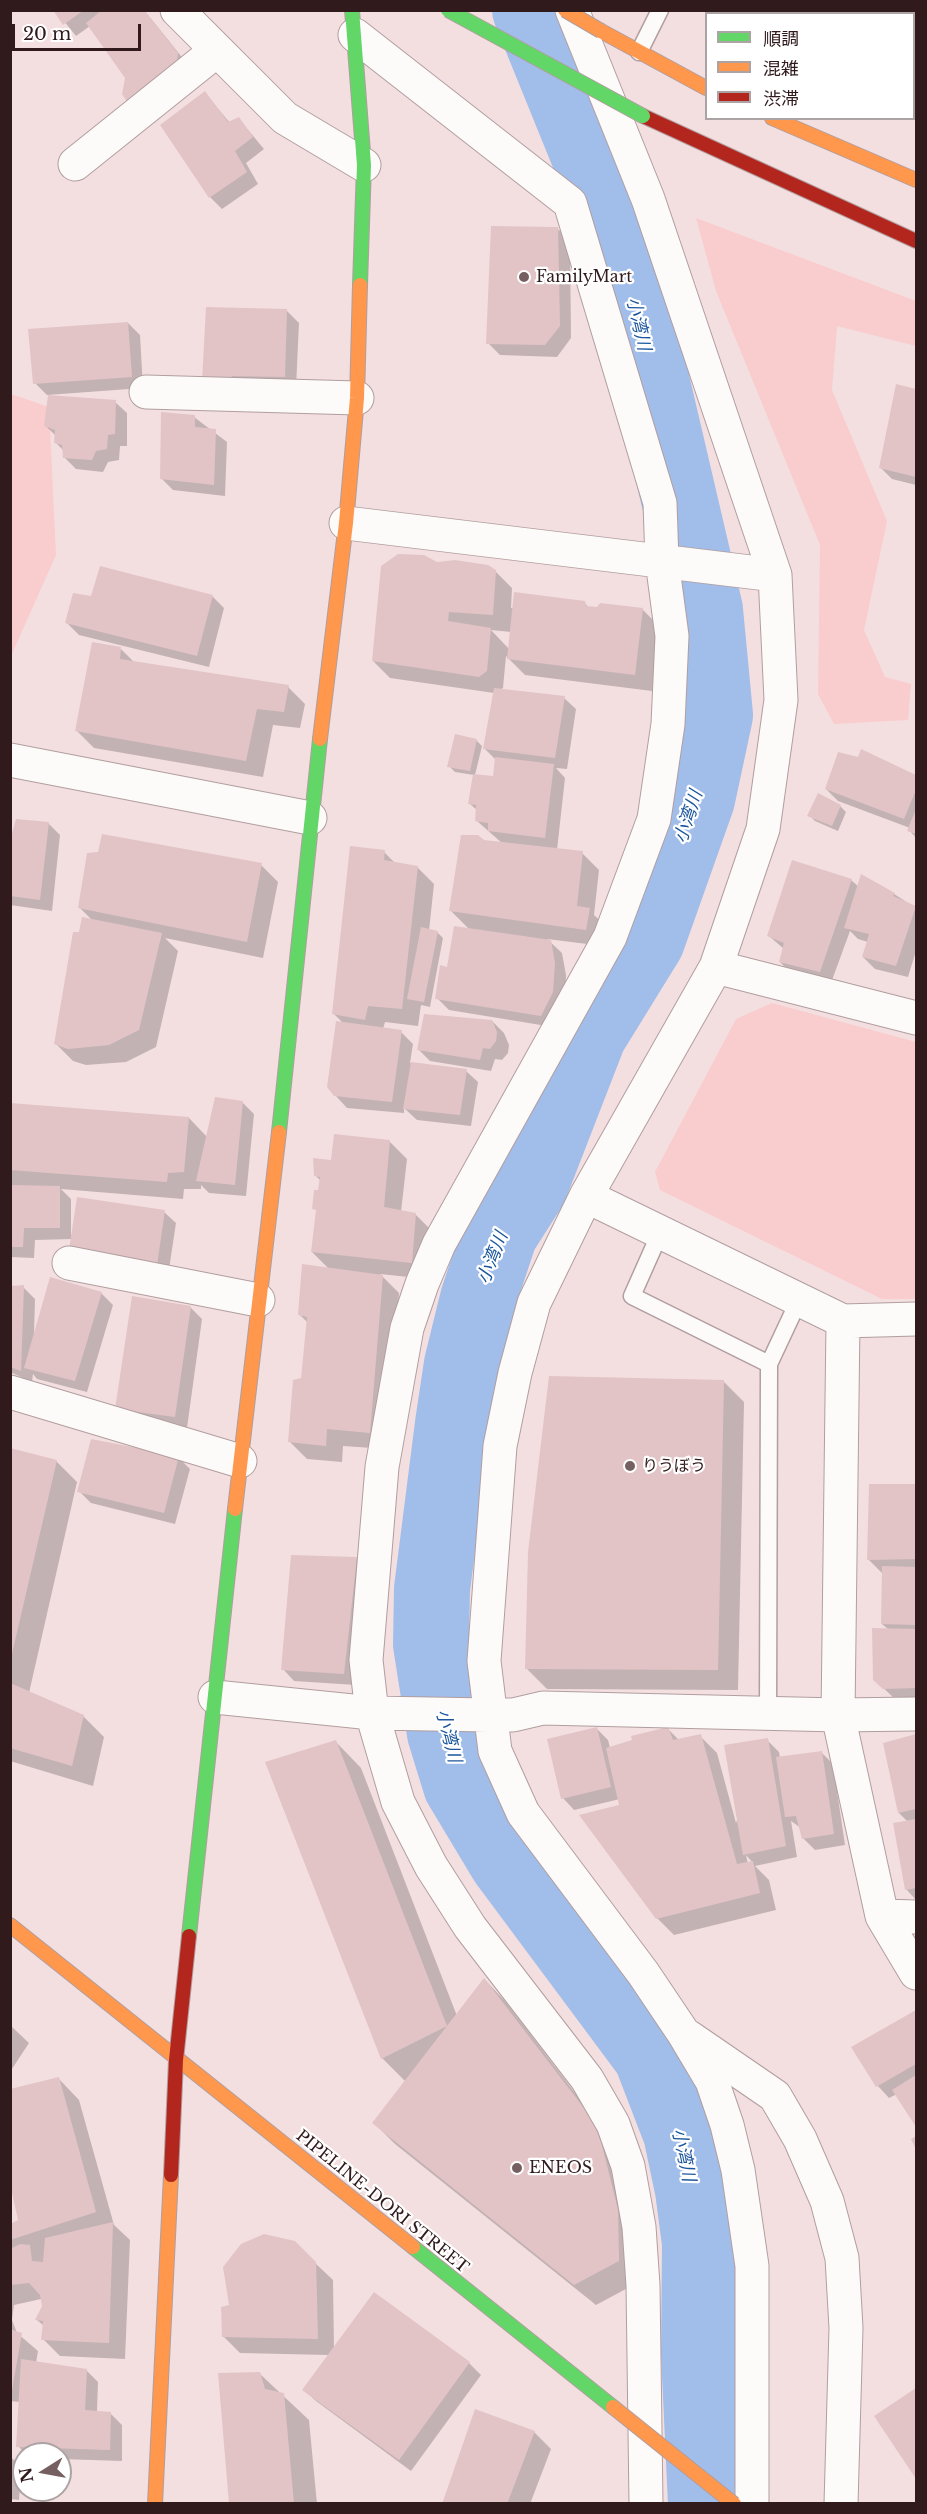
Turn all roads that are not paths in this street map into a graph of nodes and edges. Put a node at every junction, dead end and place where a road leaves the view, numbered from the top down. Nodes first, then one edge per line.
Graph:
1 (177, 10) edge
2 (448, 10) edge
3 (565, 10) edge
4 (572, 10) edge
5 (660, 10) edge
6 (354, 23) edge
7 (216, 51) junction
8 (639, 52) junction
9 (705, 87) edge
10 (777, 120) edge
11 (75, 164) dead end
12 (364, 165) junction
13 (916, 180) edge
14 (916, 241) edge
15 (146, 392) dead end
16 (357, 398) junction
17 (346, 522) junction
18 (670, 562) junction
19 (775, 575) junction
20 (10, 760) edge
21 (310, 818) junction
22 (716, 967) junction
23 (916, 1018) edge
24 (586, 1196) junction
25 (660, 1233) junction
26 (69, 1263) dead end
27 (258, 1300) junction
28 (799, 1300) junction
29 (916, 1318) edge
30 (843, 1321) junction
31 (769, 1364) junction
32 (10, 1392) edge
33 (240, 1461) junction
34 (215, 1697) junction
35 (372, 1713) junction
36 (768, 1713) junction
37 (916, 1714) edge
38 (489, 1715) junction
39 (838, 1715) junction
40 (882, 1916) junction
41 (916, 1917) edge
42 (10, 1925) edge
43 (916, 1973) edge
44 (684, 2034) junction
45 (176, 2060) junction
46 (155, 2504) edge
47 (646, 2504) edge
48 (734, 2504) edge
49 (752, 2504) edge
50 (841, 2504) edge

1 - 7 street
2 - 14 main road, bridge
3 - 8 main road, bridge
4 - 19 street
5 - 8 lane
6 - 12 main road
6 - 18 street
7 - 11 street
7 - 12 street
8 - 9 main road
10 - 13 main road
12 - 16 main road
15 - 16 street
16 - 17 main road
17 - 18 street
17 - 21 main road
18 - 19 street
18 - 35 street
19 - 22 street
20 - 21 street
21 - 27 main road
22 - 23 street
22 - 24 street
24 - 25 street
24 - 38 street
25 - 28 street
25 - 31 lane
26 - 27 street
27 - 33 main road
28 - 30 street
28 - 31 lane
29 - 30 street
30 - 39 street
31 - 36 lane
32 - 33 street
33 - 34 main road
34 - 35 street
34 - 45 main road
35 - 38 street
35 - 47 street
36 - 38 street
36 - 39 street
37 - 39 street
38 - 44 street
39 - 40 street
40 - 41 street
40 - 43 street
42 - 45 main road, PIPELINE-DORI STREET
44 - 49 street
44 - 50 street
45 - 46 main road
45 - 48 main road, PIPELINE-DORI STREET, bridge

